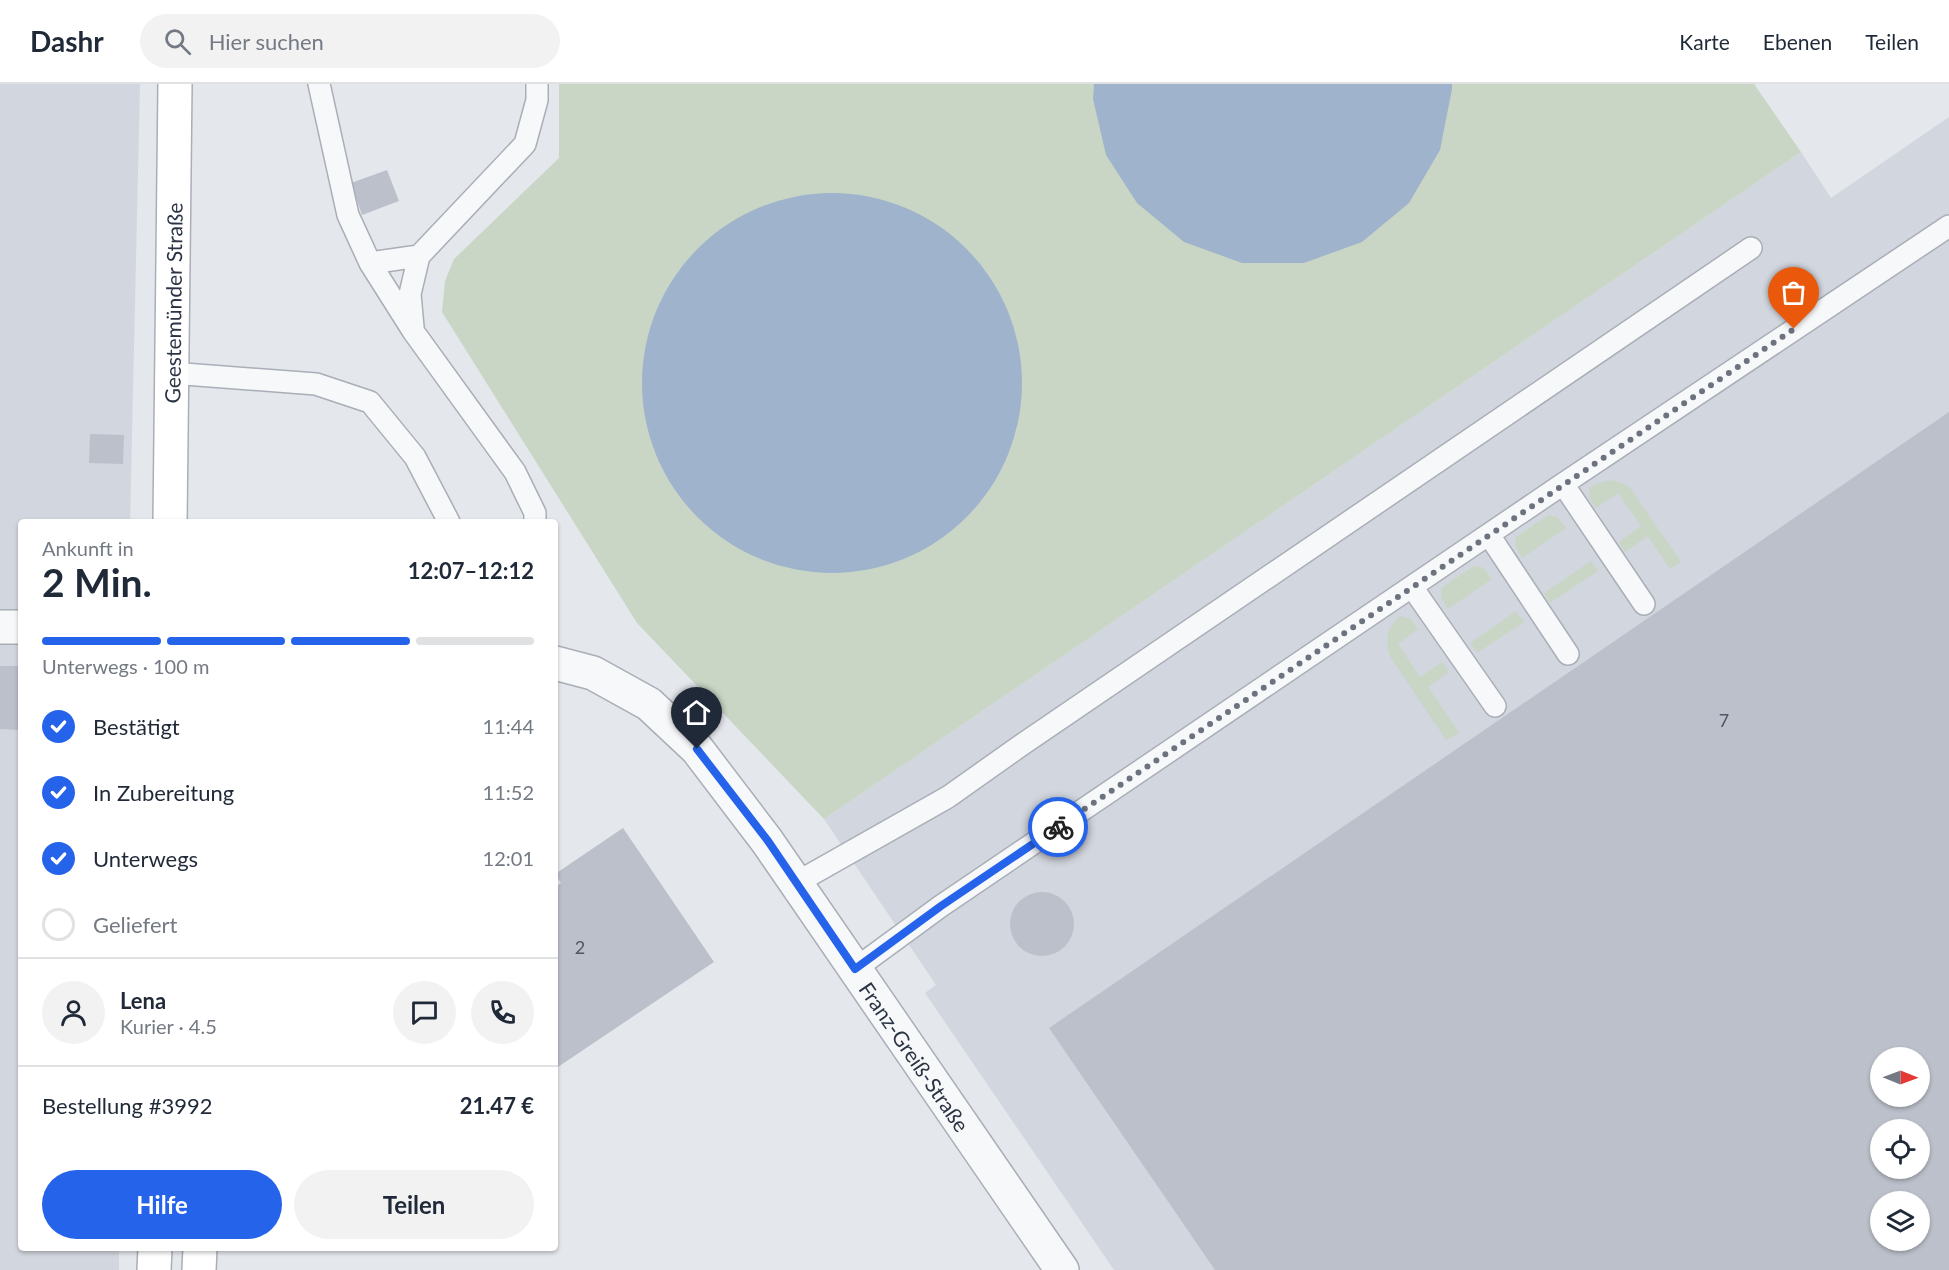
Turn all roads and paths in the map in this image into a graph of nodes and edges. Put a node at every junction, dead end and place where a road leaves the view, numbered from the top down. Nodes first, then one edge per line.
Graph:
1 (175, 84) edge
2 (319, 84) edge
3 (537, 84) edge
4 (1949, 226) edge
5 (1751, 248) dead end
6 (418, 256) junction
7 (370, 263) junction
8 (413, 331) junction
9 (171, 373) junction
10 (1563, 484) junction
11 (170, 519) edge
12 (447, 519) edge
13 (535, 519) edge
14 (1489, 535) junction
15 (1412, 587) junction
16 (1644, 604) dead end
17 (0, 627) edge
18 (18, 627) edge
19 (1568, 654) dead end
20 (558, 664) edge
21 (1495, 706) dead end
22 (796, 883) junction
23 (855, 969) junction
24 (155, 1251) edge
25 (200, 1251) edge
26 (154, 1270) edge
27 (199, 1270) edge
28 (1062, 1270) edge

1 - 9 street, Geestemünder Straße
2 - 7 lane
3 - 6 lane
4 - 10 lane
5 - 22 lane
6 - 7 lane
6 - 8 lane
7 - 8 lane
8 - 13 lane
9 - 11 street, Geestemünder Straße
9 - 12 lane
10 - 14 lane
10 - 16 lane
14 - 15 lane
14 - 19 lane
15 - 21 lane
15 - 23 lane
17 - 18 street
20 - 22 street, Franz-Greiß-Straße
22 - 23 street, Franz-Greiß-Straße
23 - 28 street, Franz-Greiß-Straße
24 - 26 street
25 - 27 street

